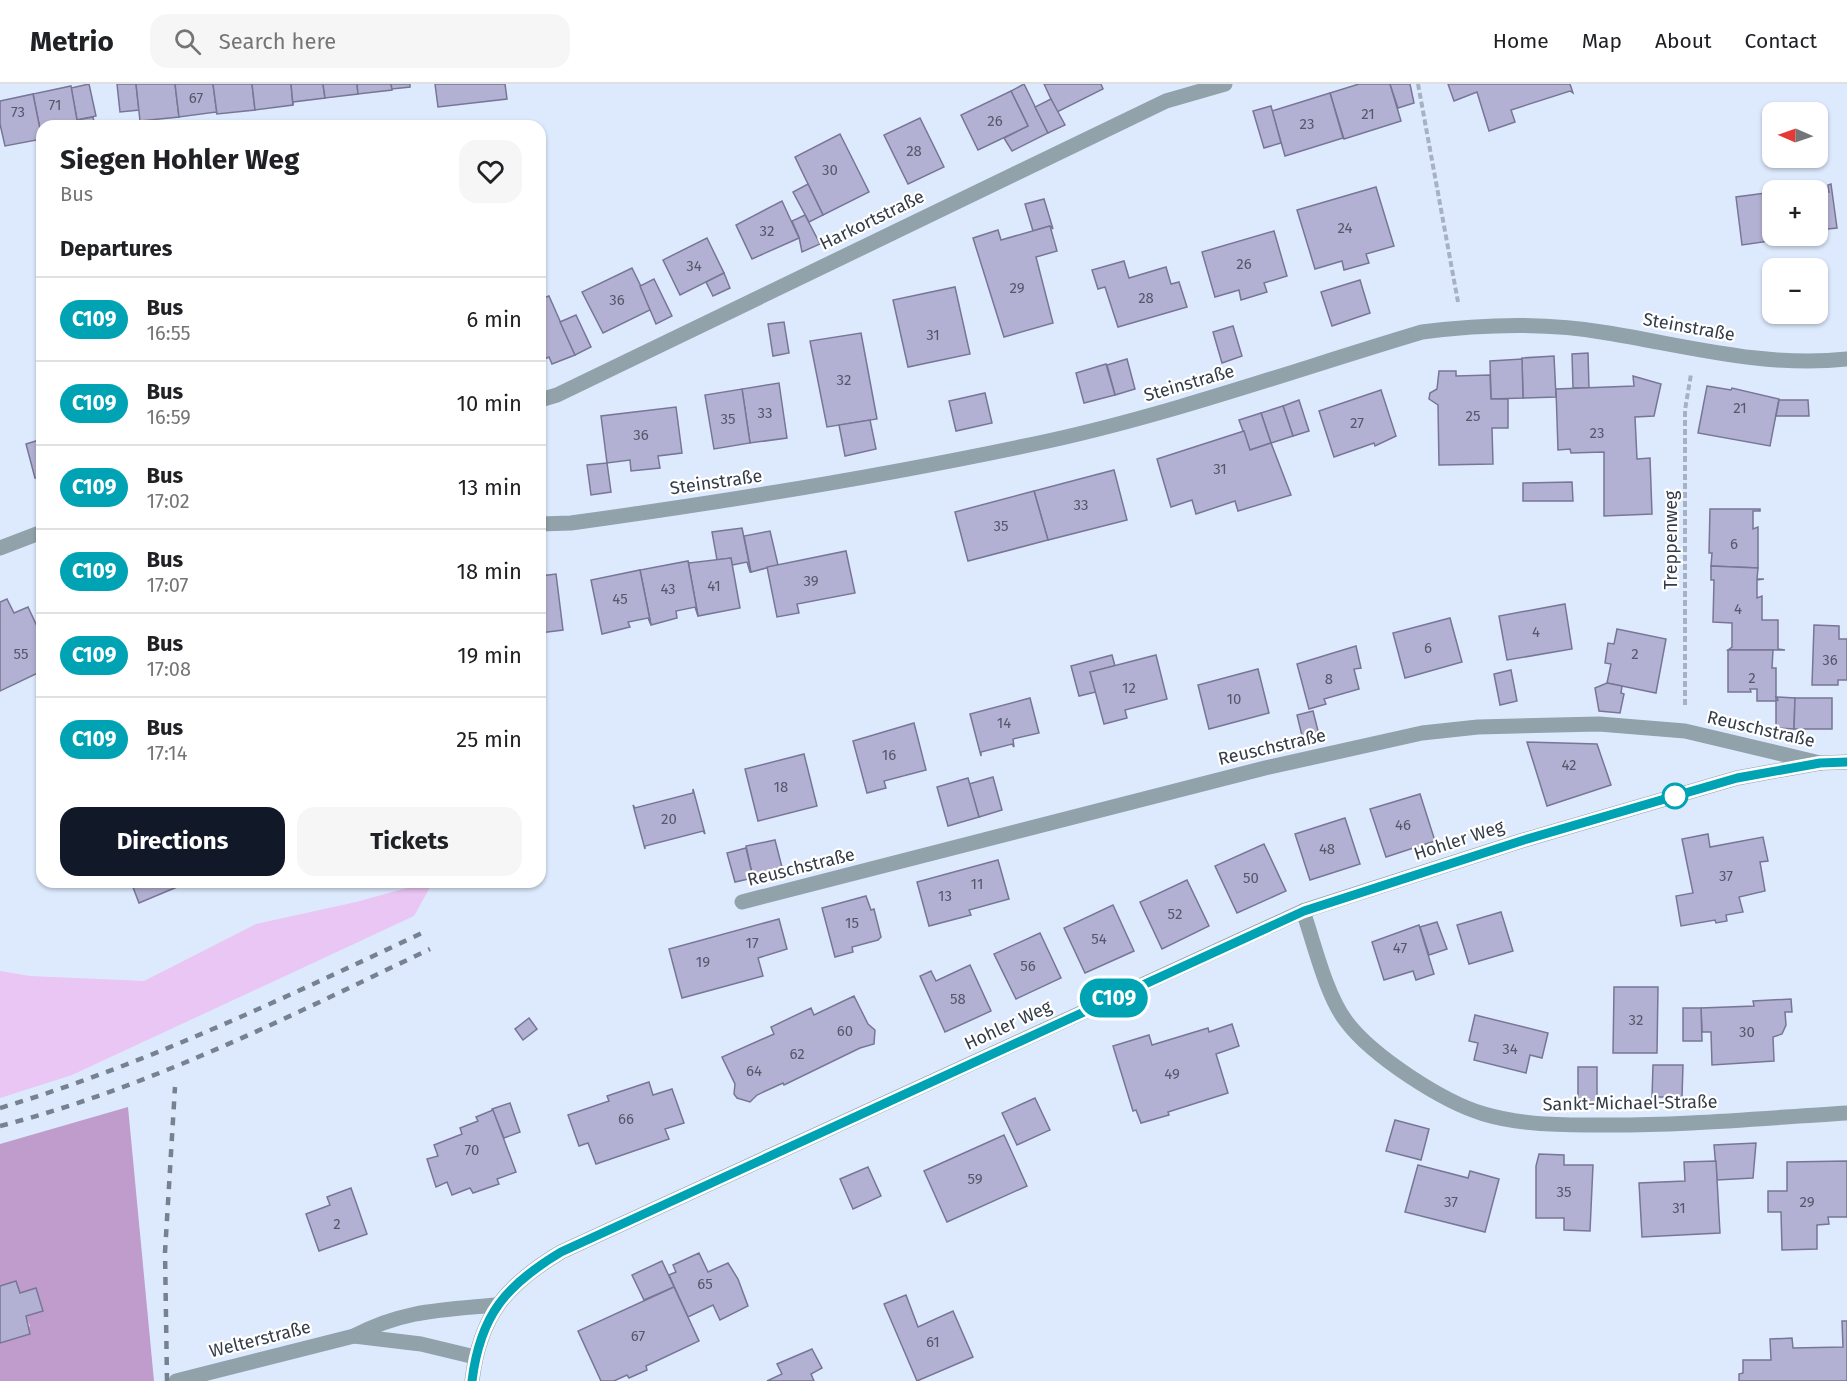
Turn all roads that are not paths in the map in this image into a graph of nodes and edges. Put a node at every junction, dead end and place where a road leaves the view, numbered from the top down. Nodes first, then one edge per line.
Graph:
1 (1225, 84) edge
2 (1847, 359) edge
3 (546, 398) edge
4 (546, 524) edge
5 (36, 534) edge
6 (0, 548) edge
7 (1847, 762) edge
8 (1820, 763) junction
9 (742, 902) dead end
10 (1304, 911) junction
11 (1847, 1113) edge
12 (496, 1305) junction
13 (354, 1336) junction
14 (475, 1358) junction
15 (176, 1381) edge
16 (472, 1381) edge

1 - 3 street, Harkortstraße
2 - 4 street, Steinstraße
5 - 6 street
7 - 8 street, Hohler Weg
8 - 9 street, Reuschstraße
8 - 10 street, Hohler Weg
10 - 11 street, Sankt-Michael-Straße
10 - 12 street, Hohler Weg
12 - 13 street, Welterstraße
12 - 14 street, Hohler Weg
13 - 14 street, Welterstraße
13 - 15 street, Welterstraße
14 - 16 street, Hohler Weg

